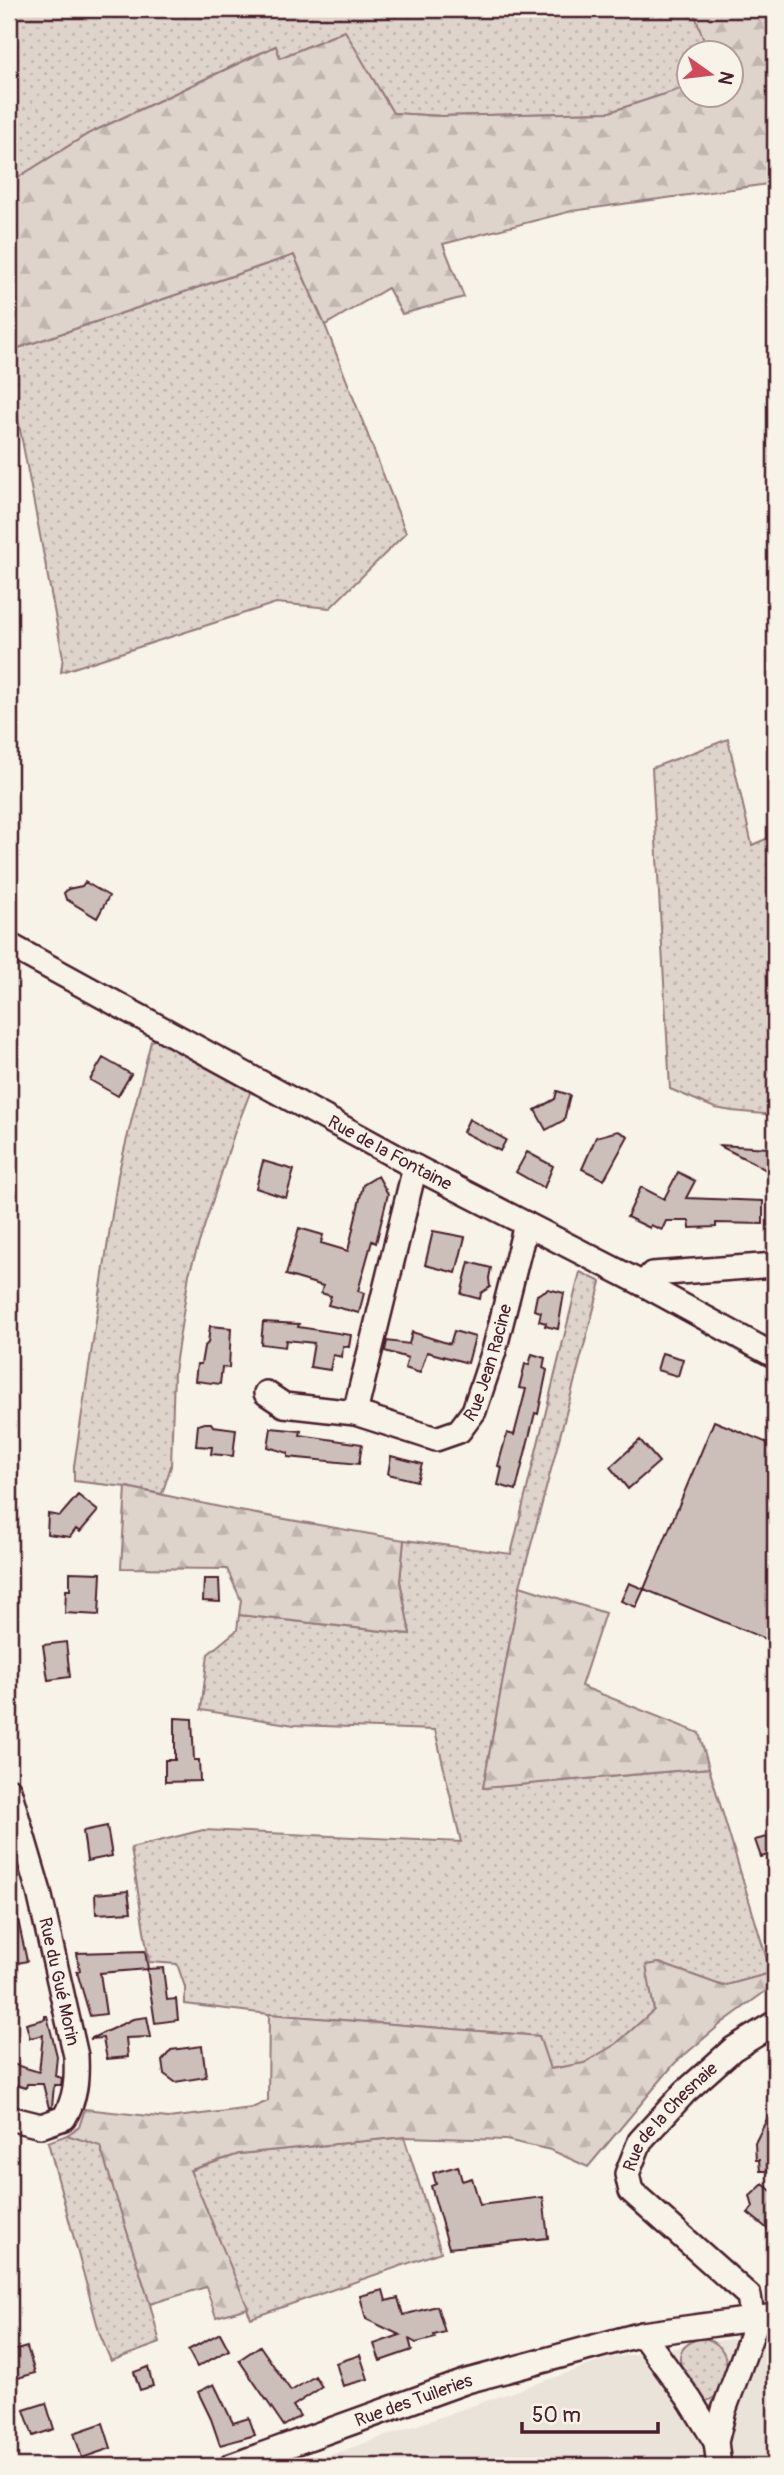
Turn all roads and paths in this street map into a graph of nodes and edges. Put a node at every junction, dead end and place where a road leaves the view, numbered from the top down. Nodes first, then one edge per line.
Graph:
1 (9, 946) edge
2 (415, 1167) junction
3 (526, 1224) junction
4 (775, 1265) edge
5 (643, 1284) junction
6 (775, 1356) edge
7 (266, 1393) dead end
8 (355, 1413) junction
9 (9, 1790) edge
10 (16, 1839) edge
11 (775, 2023) edge
12 (9, 2118) edge
13 (764, 2317) edge
14 (642, 2334) junction
15 (716, 2442) junction
16 (231, 2466) edge
17 (719, 2466) edge

1 - 2 street, Rue de la Fontaine
2 - 3 street, Rue de la Fontaine
2 - 8 street
3 - 5 street, Rue de la Fontaine
3 - 8 street, Rue Jean Racine
4 - 5 street
5 - 6 street, Rue de la Fontaine
7 - 8 street, Rue Jean Racine
9 - 10 street, Rue du Gué Morin
10 - 12 street, Rue du Gué Morin
11 - 13 street, Rue de la Chesnaie
13 - 14 street, Rue des Tuileries
13 - 15 street
14 - 15 street
14 - 16 street, Rue des Tuileries
15 - 17 street

